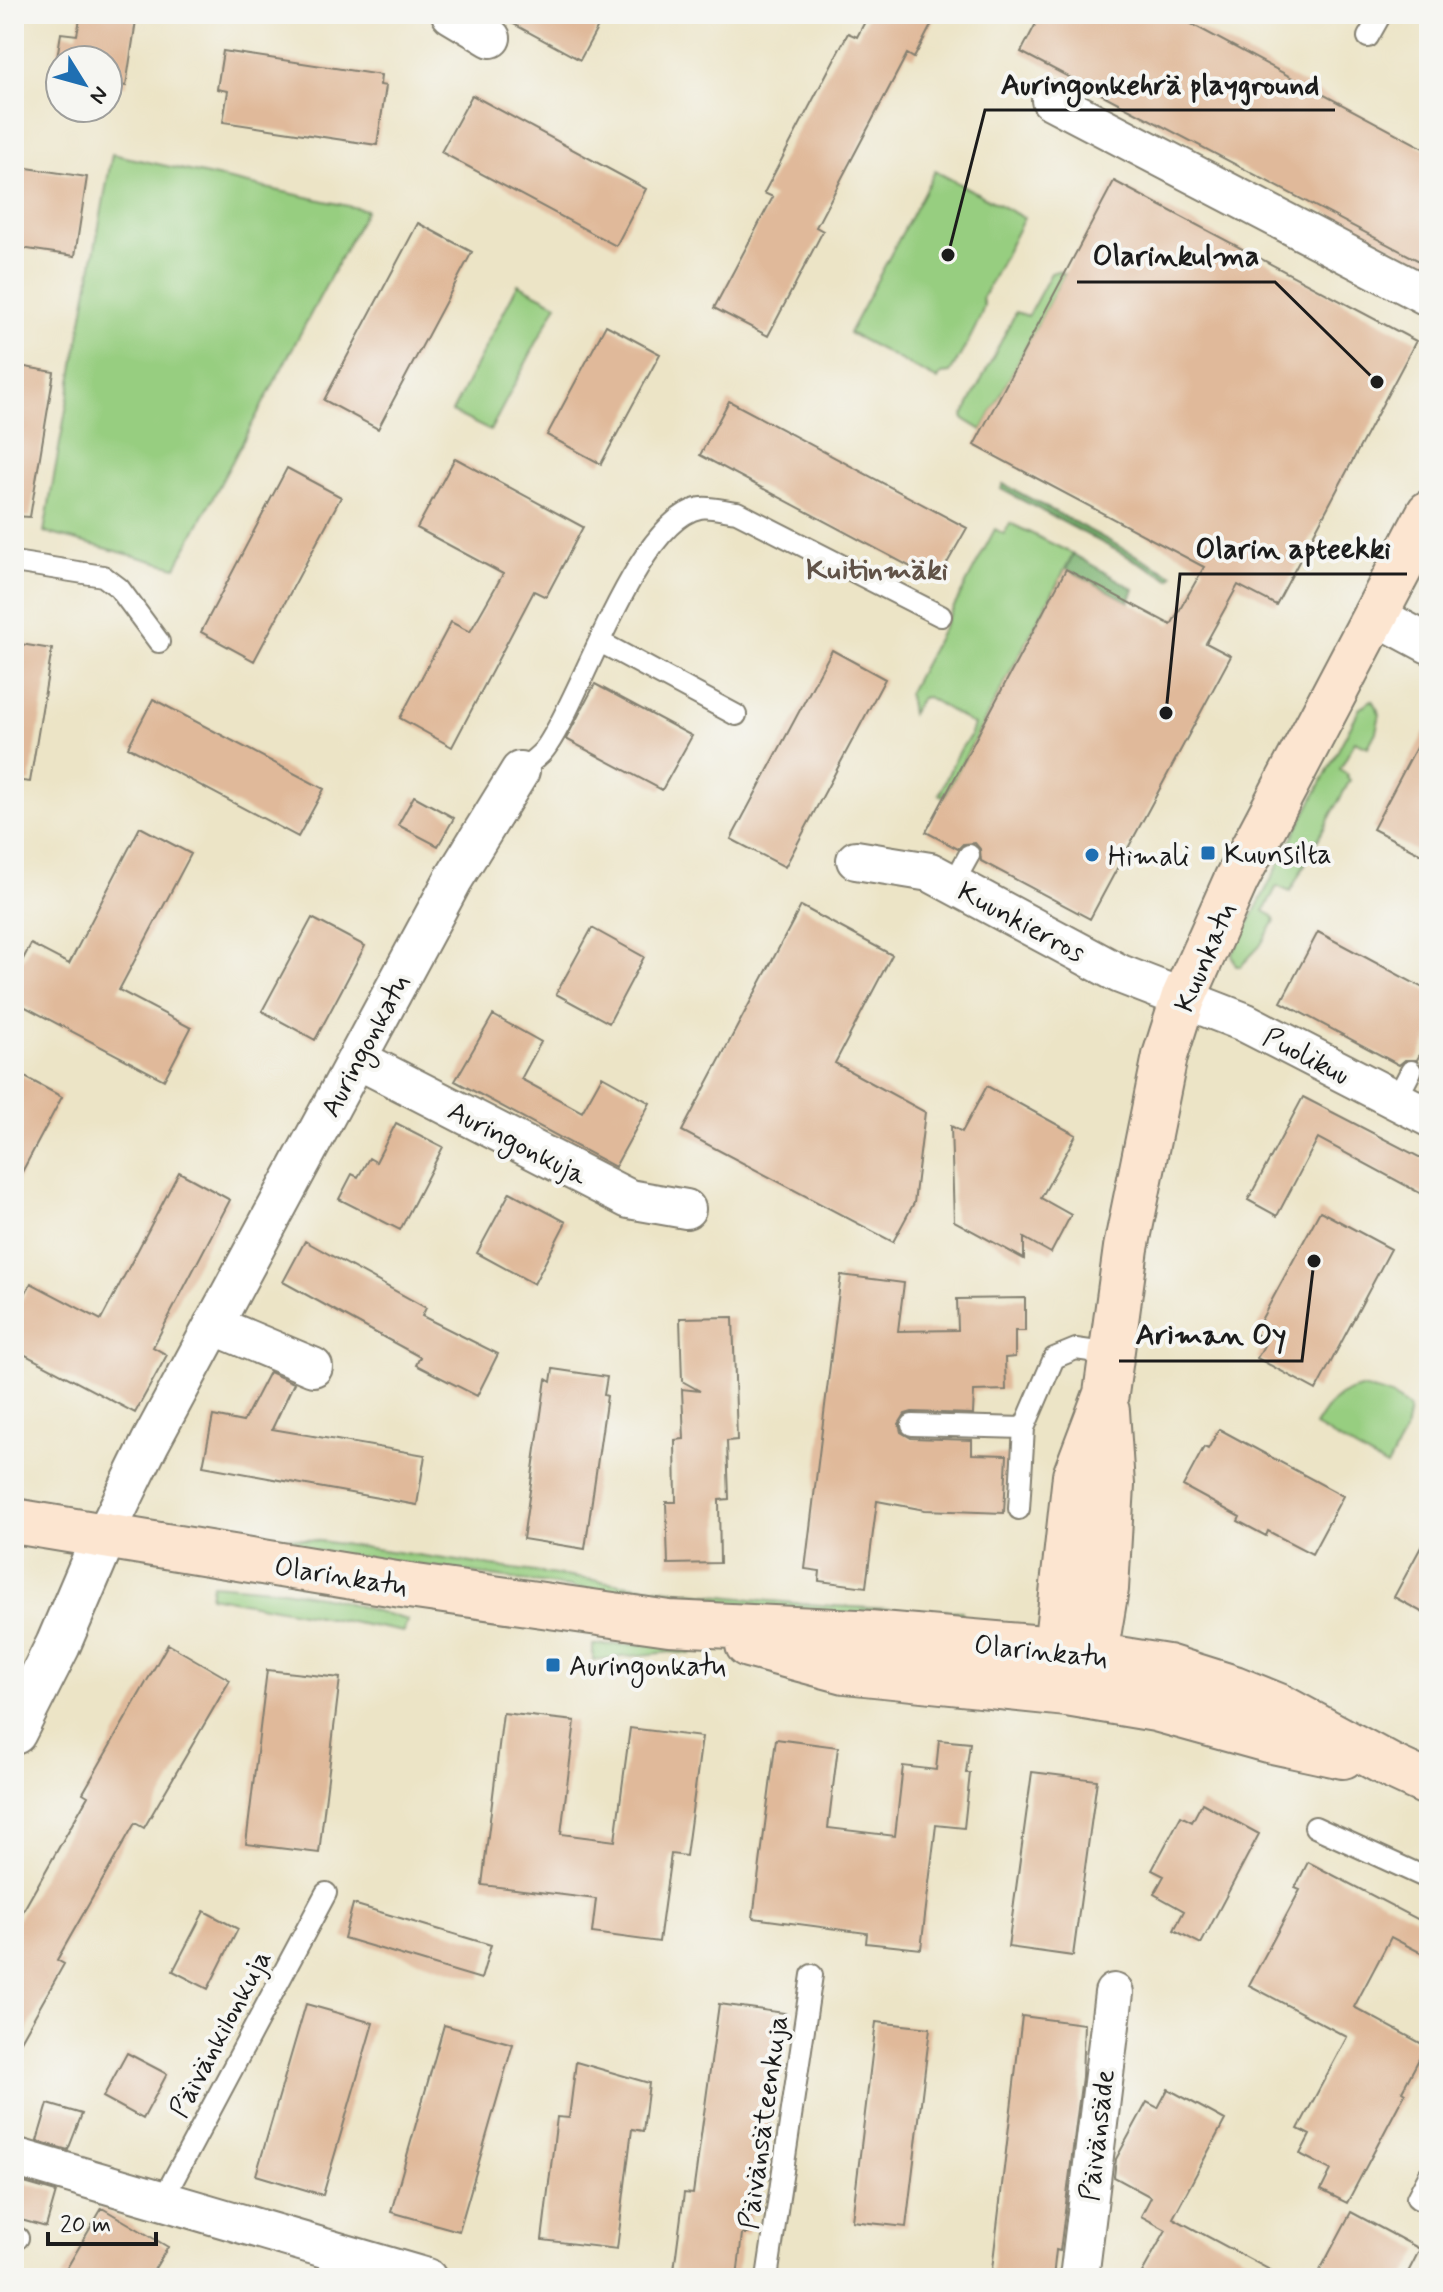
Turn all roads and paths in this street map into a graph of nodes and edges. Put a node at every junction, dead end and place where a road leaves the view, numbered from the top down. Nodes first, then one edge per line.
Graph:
1 (451, 14) edge
2 (1381, 14) edge
3 (1368, 37) dead end
4 (491, 38) dead end
5 (1051, 100) dead end
6 (1429, 297) edge
7 (1429, 513) edge
8 (14, 562) edge
9 (1375, 615) junction
10 (941, 616) dead end
11 (159, 642) dead end
12 (600, 642) junction
13 (1429, 644) edge
14 (736, 715) dead end
15 (520, 771) joint
16 (856, 860) dead end
17 (1183, 999) junction
18 (357, 1059) junction
19 (1412, 1096) edge
20 (686, 1209) dead end
21 (213, 1325) junction
22 (313, 1367) dead end
23 (1108, 1374) junction
24 (912, 1425) dead end
25 (1024, 1428) junction
26 (1019, 1509) dead end
27 (14, 1521) edge
28 (104, 1537) junction
29 (669, 1623) junction
30 (1075, 1651) junction
31 (1067, 1694) junction
32 (14, 1732) edge
33 (1411, 1775) edge
34 (1315, 1827) dead end
35 (1429, 1879) edge
36 (326, 1893) dead end
37 (812, 1975) dead end
38 (1114, 1993) dead end
39 (14, 2157) edge
40 (1429, 2175) edge
41 (162, 2201) junction
42 (1429, 2204) edge
43 (427, 2278) edge
44 (767, 2278) edge
45 (1079, 2278) edge

1 - 4 street
2 - 3 lane
5 - 6 street
7 - 9 main road, Kuunkatu
8 - 11 lane
9 - 13 street
9 - 17 main road, Kuunkatu
10 - 12 lane
12 - 14 lane
12 - 15 lane
15 - 18 street, Auringonkatu
16 - 17 street, Kuunkierros
17 - 19 street, Puolikuu
17 - 23 main road, Kuunkatu
18 - 20 street, Auringonkuja
18 - 21 street, Auringonkatu
21 - 22 street
21 - 28 street, Auringonkatu
23 - 25 lane
23 - 30 main road, Kuunkatu
24 - 25 lane
25 - 26 lane
27 - 28 main road, Olarinkatu
28 - 29 main road, Olarinkatu
28 - 32 street
29 - 30 main road, Olarinkatu
29 - 31 main road, Olarinkatu
30 - 31 main road, Kuunkatu
30 - 33 main road, Olarinkatu
31 - 33 main road, Olarinkatu
34 - 35 lane
36 - 41 lane, Päivänkilonkuja
37 - 44 lane, Päivänsäteenkuja
38 - 45 street, Päivänsäde
39 - 41 street
40 - 42 lane
41 - 43 street

